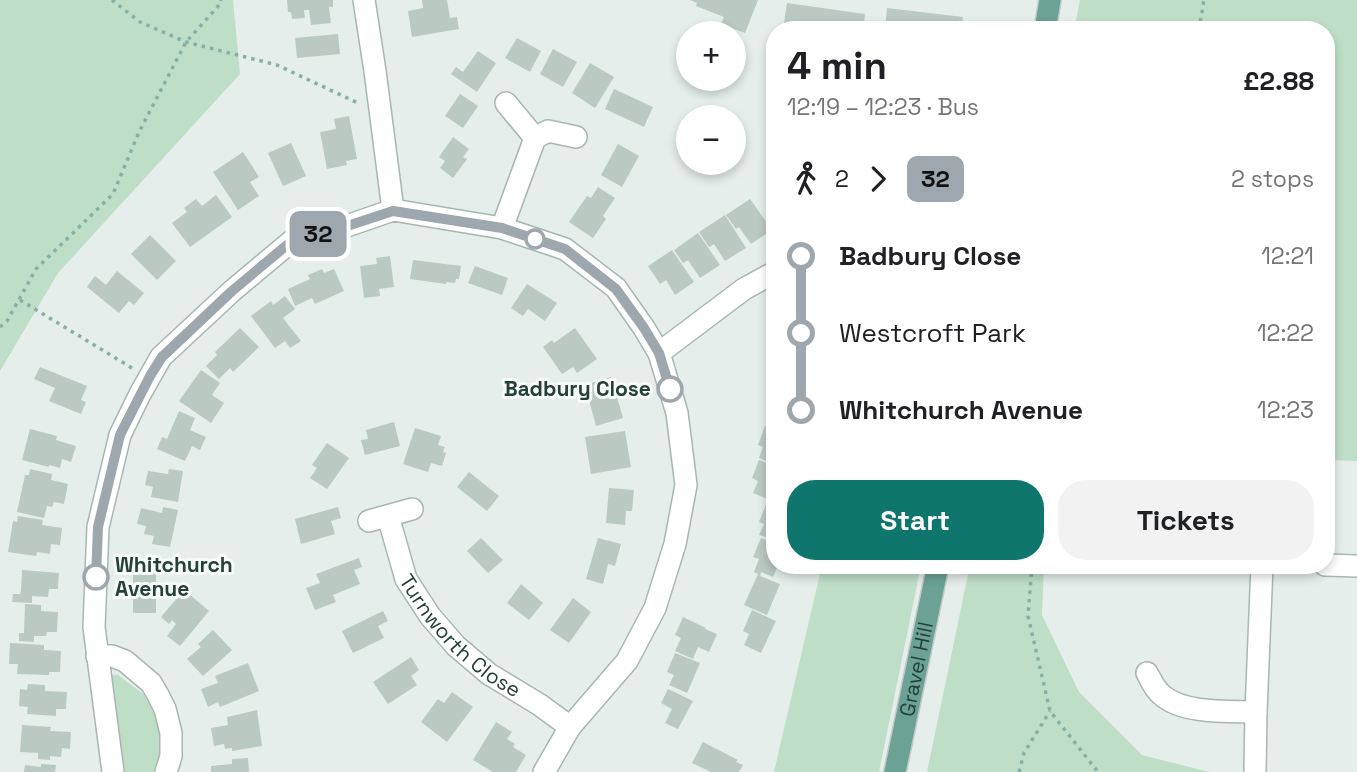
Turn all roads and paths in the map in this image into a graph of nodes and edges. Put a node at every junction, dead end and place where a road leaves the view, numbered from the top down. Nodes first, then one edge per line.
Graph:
1 (112, 0) edge
2 (221, 0) edge
3 (364, 0) edge
4 (1050, 0) edge
5 (1204, 0) edge
6 (1046, 21) edge
7 (1200, 21) edge
8 (186, 42) junction
9 (506, 103) dead end
10 (380, 114) junction
11 (576, 137) dead end
12 (535, 138) junction
13 (393, 211) junction
14 (502, 228) junction
15 (766, 277) edge
16 (20, 300) junction
17 (0, 327) edge
18 (659, 353) junction
19 (150, 376) junction
20 (412, 509) dead end
21 (1335, 565) edge
22 (1357, 566) edge
23 (935, 574) edge
24 (1031, 574) edge
25 (1262, 574) edge
26 (97, 656) junction
27 (1147, 673) dead end
28 (1050, 711) junction
29 (1255, 712) junction
30 (570, 727) junction
31 (113, 772) edge
32 (166, 772) edge
33 (544, 772) edge
34 (895, 772) edge
35 (1019, 772) edge
36 (1098, 772) edge
37 (1255, 772) edge

1 - 8 path
2 - 8 path
3 - 10 street
4 - 6 main road
5 - 7 path
8 - 10 path
8 - 16 path
9 - 12 street
10 - 13 street
11 - 12 street
12 - 14 street
13 - 14 street
13 - 19 street
14 - 18 street
15 - 18 street
16 - 17 path
16 - 19 path
18 - 30 street
19 - 26 street
20 - 30 street, Turnworth Close
21 - 22 street
23 - 34 main road, Gravel Hill
24 - 28 path
25 - 29 street
26 - 31 street
26 - 32 street
27 - 29 street
28 - 35 path
28 - 36 path
29 - 37 street
30 - 33 street

